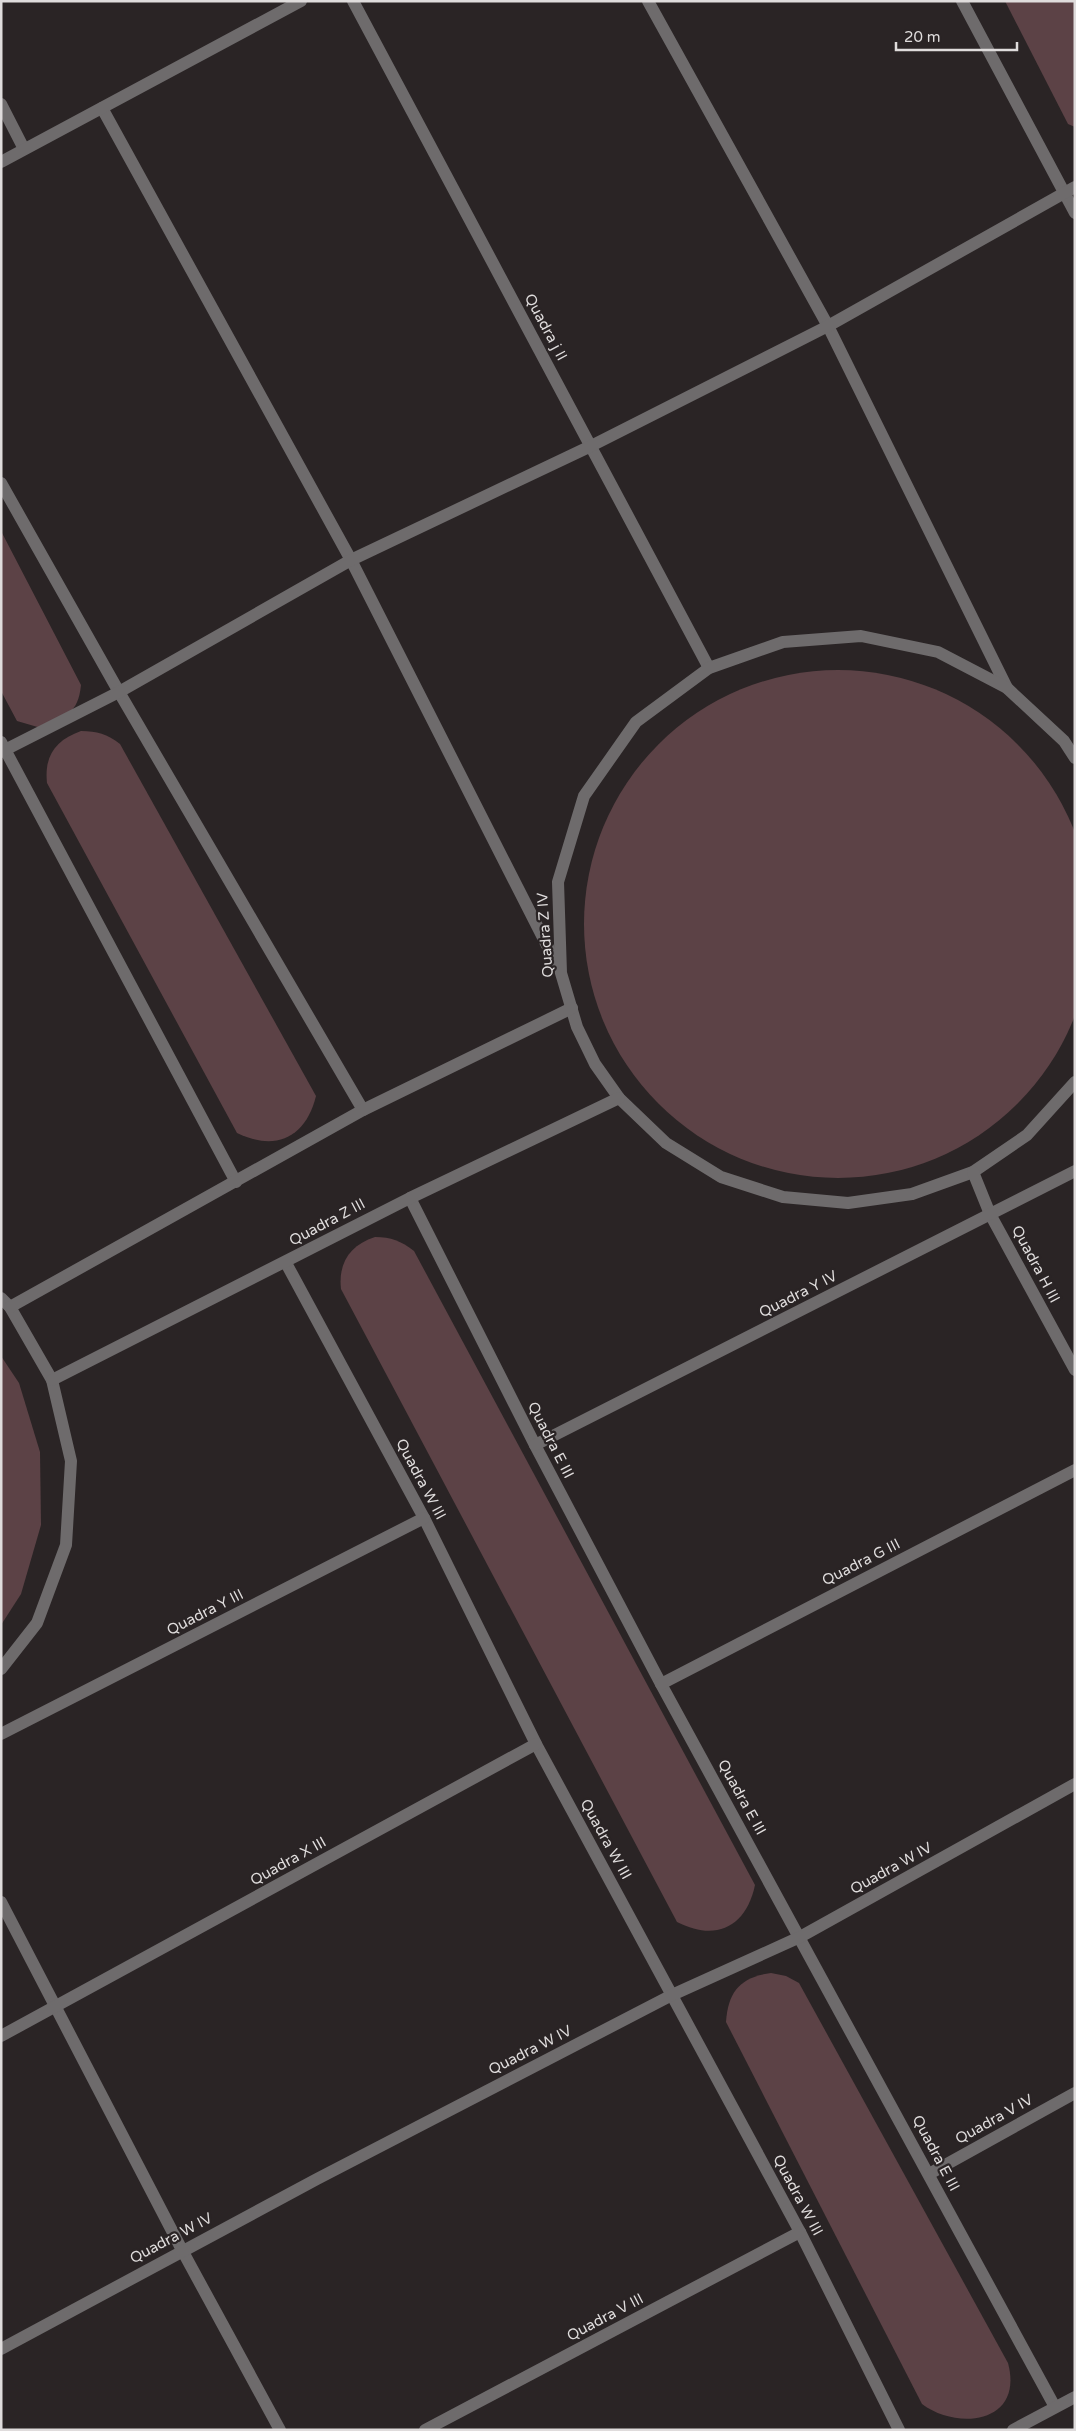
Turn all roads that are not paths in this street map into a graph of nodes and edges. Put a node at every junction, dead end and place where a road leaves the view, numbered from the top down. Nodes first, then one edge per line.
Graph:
1 (301, 1) edge
2 (353, 1) edge
3 (648, 1) edge
4 (962, 1) edge
5 (1, 104) edge
6 (102, 108) junction
7 (24, 149) junction
8 (1, 162) edge
9 (1069, 190) edge
10 (1075, 213) edge
11 (828, 326) junction
12 (591, 446) junction
13 (1, 483) edge
14 (351, 560) junction
15 (709, 668) junction
16 (1007, 688) junction
17 (118, 692) junction
18 (1069, 739) edge
19 (3, 748) edge
20 (1075, 758) edge
21 (561, 973) junction
22 (572, 1008) junction
23 (1075, 1082) edge
24 (619, 1098) junction
25 (363, 1110) junction
26 (1075, 1171) edge
27 (973, 1172) junction
28 (236, 1182) junction
29 (410, 1198) junction
30 (990, 1214) junction
31 (286, 1263) junction
32 (6, 1303) edge
33 (1075, 1370) edge
34 (52, 1380) junction
35 (535, 1445) junction
36 (1075, 1470) edge
37 (424, 1518) junction
38 (1, 1670) edge
39 (661, 1684) junction
40 (1, 1734) edge
41 (536, 1744) junction
42 (1075, 1784) edge
43 (1, 1902) edge
44 (800, 1937) junction
45 (672, 1995) junction
46 (57, 2007) junction
47 (1, 2036) edge
48 (1075, 2093) edge
49 (928, 2174) junction
50 (800, 2232) junction
51 (182, 2250) junction
52 (1, 2349) edge
53 (1075, 2397) edge
54 (1055, 2407) junction
55 (280, 2430) edge
56 (425, 2430) edge
57 (899, 2430) edge
58 (1013, 2430) edge

1 - 6 street
2 - 12 street, Quadra j II
3 - 11 street
4 - 9 street
5 - 7 street
6 - 7 street
6 - 14 street
7 - 8 street
9 - 10 street
9 - 11 street
11 - 12 street
11 - 16 street
12 - 14 street
12 - 15 street, Quadra j II
13 - 17 street
14 - 17 street
14 - 21 street
15 - 16 street, Quadra Z IV
15 - 21 street, Quadra Z IV
16 - 18 street, Quadra Z IV
17 - 19 street
17 - 25 street
18 - 20 street, Quadra Z IV
19 - 28 street
21 - 22 street, Quadra Z IV
22 - 24 street, Quadra Z IV
22 - 25 street
23 - 27 street, Quadra Z IV
24 - 27 street, Quadra Z IV
24 - 29 street, Quadra Z III
25 - 28 street
26 - 30 street, Quadra Y IV
27 - 30 street, Quadra H III
28 - 32 street
29 - 31 street, Quadra Z III
29 - 35 street, Quadra E III
30 - 33 street, Quadra H III
30 - 35 street, Quadra Y IV
31 - 34 street, Quadra Z III
31 - 37 street, Quadra W III
32 - 34 street
34 - 38 street
35 - 39 street, Quadra E III
36 - 39 street, Quadra G III
37 - 40 street, Quadra Y III
37 - 41 street, Quadra W III
39 - 44 street, Quadra E III
41 - 45 street, Quadra W III
41 - 46 street, Quadra X III
42 - 44 street, Quadra W IV
43 - 46 street
44 - 45 street, Quadra W IV
44 - 49 street, Quadra E III
45 - 50 street, Quadra W III
45 - 51 street, Quadra W IV
46 - 47 street
46 - 51 street
48 - 49 street, Quadra V IV
49 - 54 street, Quadra E III
50 - 56 street, Quadra V III
50 - 57 street, Quadra W III
51 - 52 street, Quadra W IV
51 - 55 street
53 - 54 street
54 - 58 street

